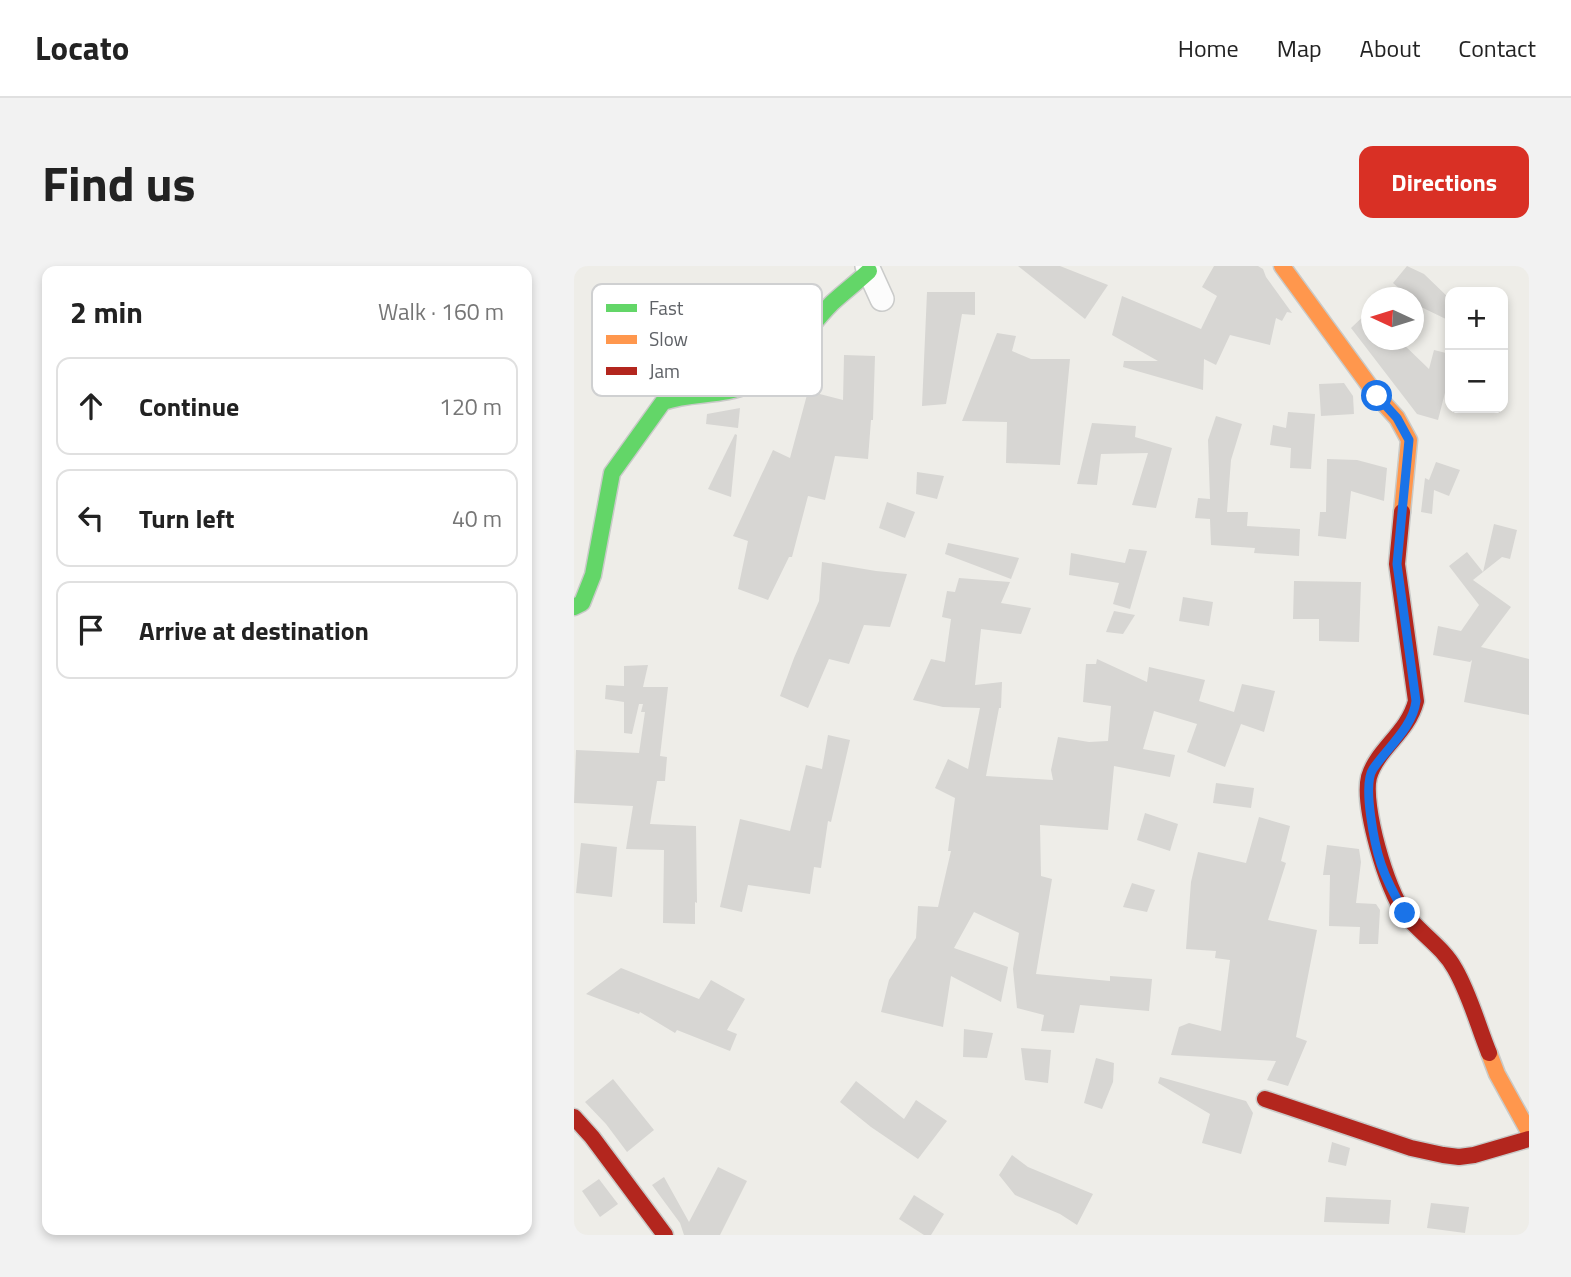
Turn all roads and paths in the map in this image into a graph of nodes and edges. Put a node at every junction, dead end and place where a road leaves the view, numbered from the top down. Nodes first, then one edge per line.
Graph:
1 (1282, 266) edge
2 (868, 269) edge
3 (882, 299) dead end
4 (822, 314) edge
5 (695, 396) edge
6 (574, 607) edge
7 (1265, 1099) dead end
8 (574, 1117) edge
9 (1529, 1132) edge
10 (1529, 1139) edge
11 (665, 1235) edge

1 - 9 street
2 - 3 street
2 - 4 street
5 - 6 street
7 - 10 street
8 - 11 street

